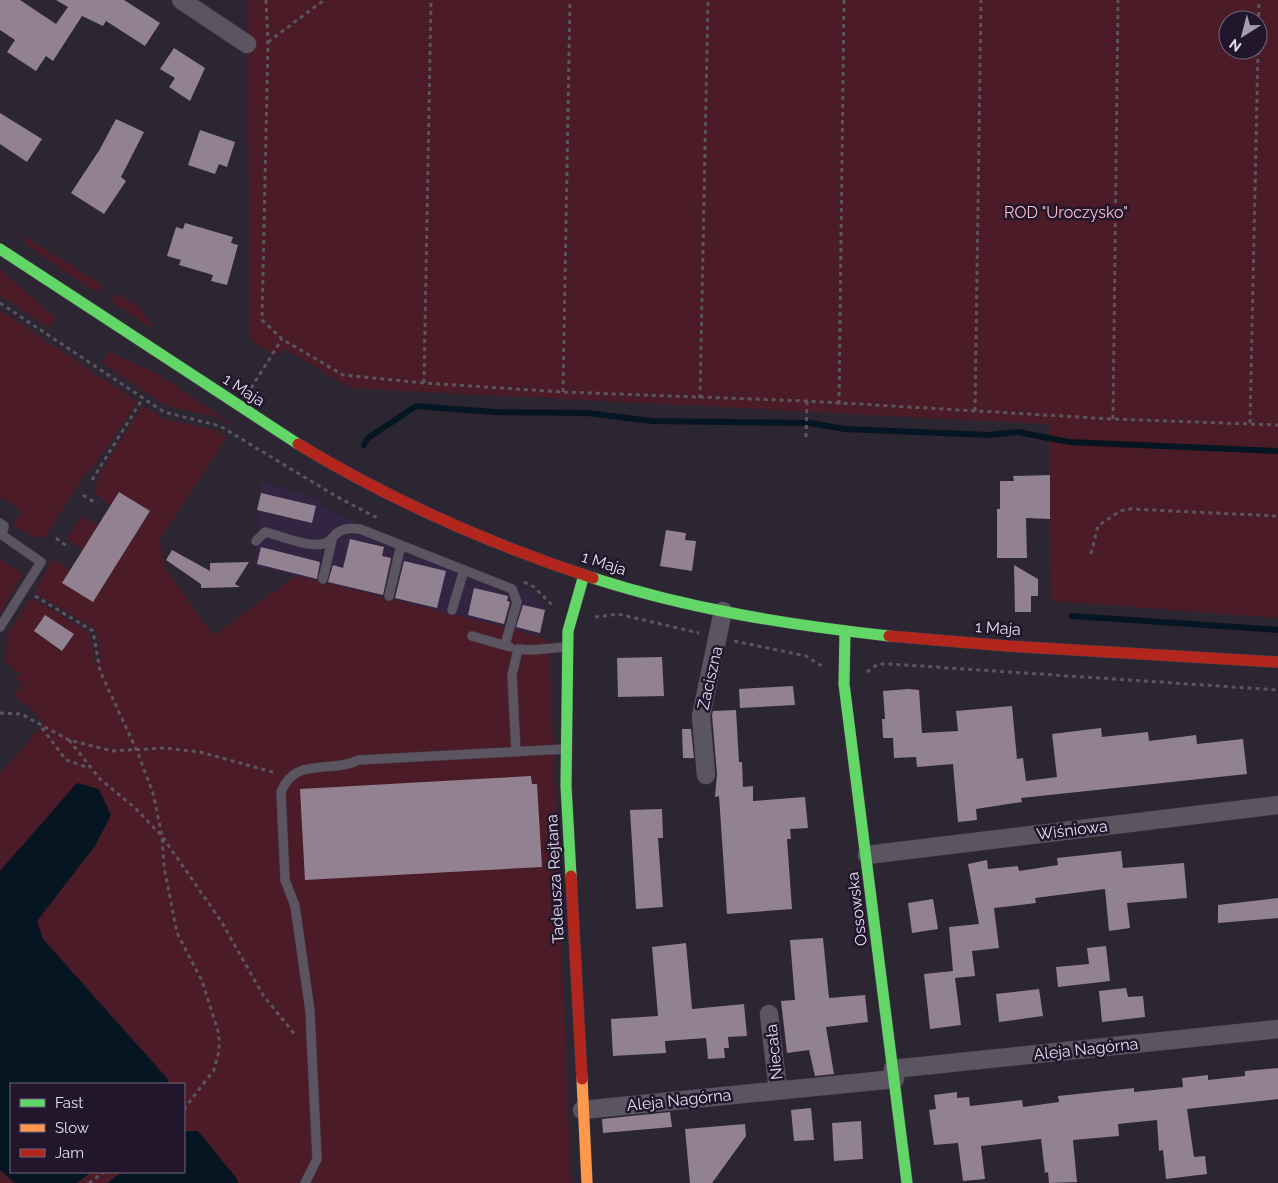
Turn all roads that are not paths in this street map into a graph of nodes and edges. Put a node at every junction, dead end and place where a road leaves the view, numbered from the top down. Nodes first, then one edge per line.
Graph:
1 (181, 0) edge
2 (247, 44) road end
3 (0, 249) edge
4 (0, 523) edge
5 (332, 540) junction
6 (256, 541) dead end
7 (401, 545) junction
8 (464, 570) junction
9 (584, 575) junction
10 (323, 579) dead end
11 (389, 596) dead end
12 (452, 610) dead end
13 (723, 611) junction
14 (0, 627) edge
15 (845, 631) junction
16 (472, 636) dead end
17 (504, 645) junction
18 (567, 647) junction
19 (518, 649) junction
20 (1278, 662) edge
21 (568, 749) junction
22 (516, 752) junction
23 (706, 775) dead end
24 (1278, 805) edge
25 (867, 854) junction
26 (769, 1014) dead end
27 (1278, 1029) edge
28 (894, 1074) junction
29 (778, 1090) junction
30 (582, 1110) junction
31 (305, 1183) edge
32 (587, 1183) edge
33 (907, 1183) edge

1 - 2 street
3 - 9 main road, 1 Maja
4 - 14 lane
5 - 6 lane
5 - 7 lane
5 - 10 lane
7 - 8 lane
7 - 11 lane
8 - 12 lane
8 - 17 lane
9 - 13 main road, 1 Maja
9 - 18 main road, Tadeusza Rejtana
13 - 15 main road, 1 Maja
13 - 23 street, Zaciszna
15 - 20 main road, 1 Maja
15 - 25 main road, Ossowska
16 - 17 lane
17 - 19 lane
18 - 19 lane
18 - 21 main road, Tadeusza Rejtana
19 - 22 lane
21 - 22 lane
21 - 30 main road, Tadeusza Rejtana
22 - 31 lane
24 - 25 street, Wiśniowa
25 - 28 main road, Ossowska
26 - 29 street, Niecała
27 - 28 street, Aleja Nagórna
28 - 29 street, Aleja Nagórna
28 - 33 main road, Ossowska
29 - 30 street, Aleja Nagórna
30 - 32 main road, Tadeusza Rejtana

